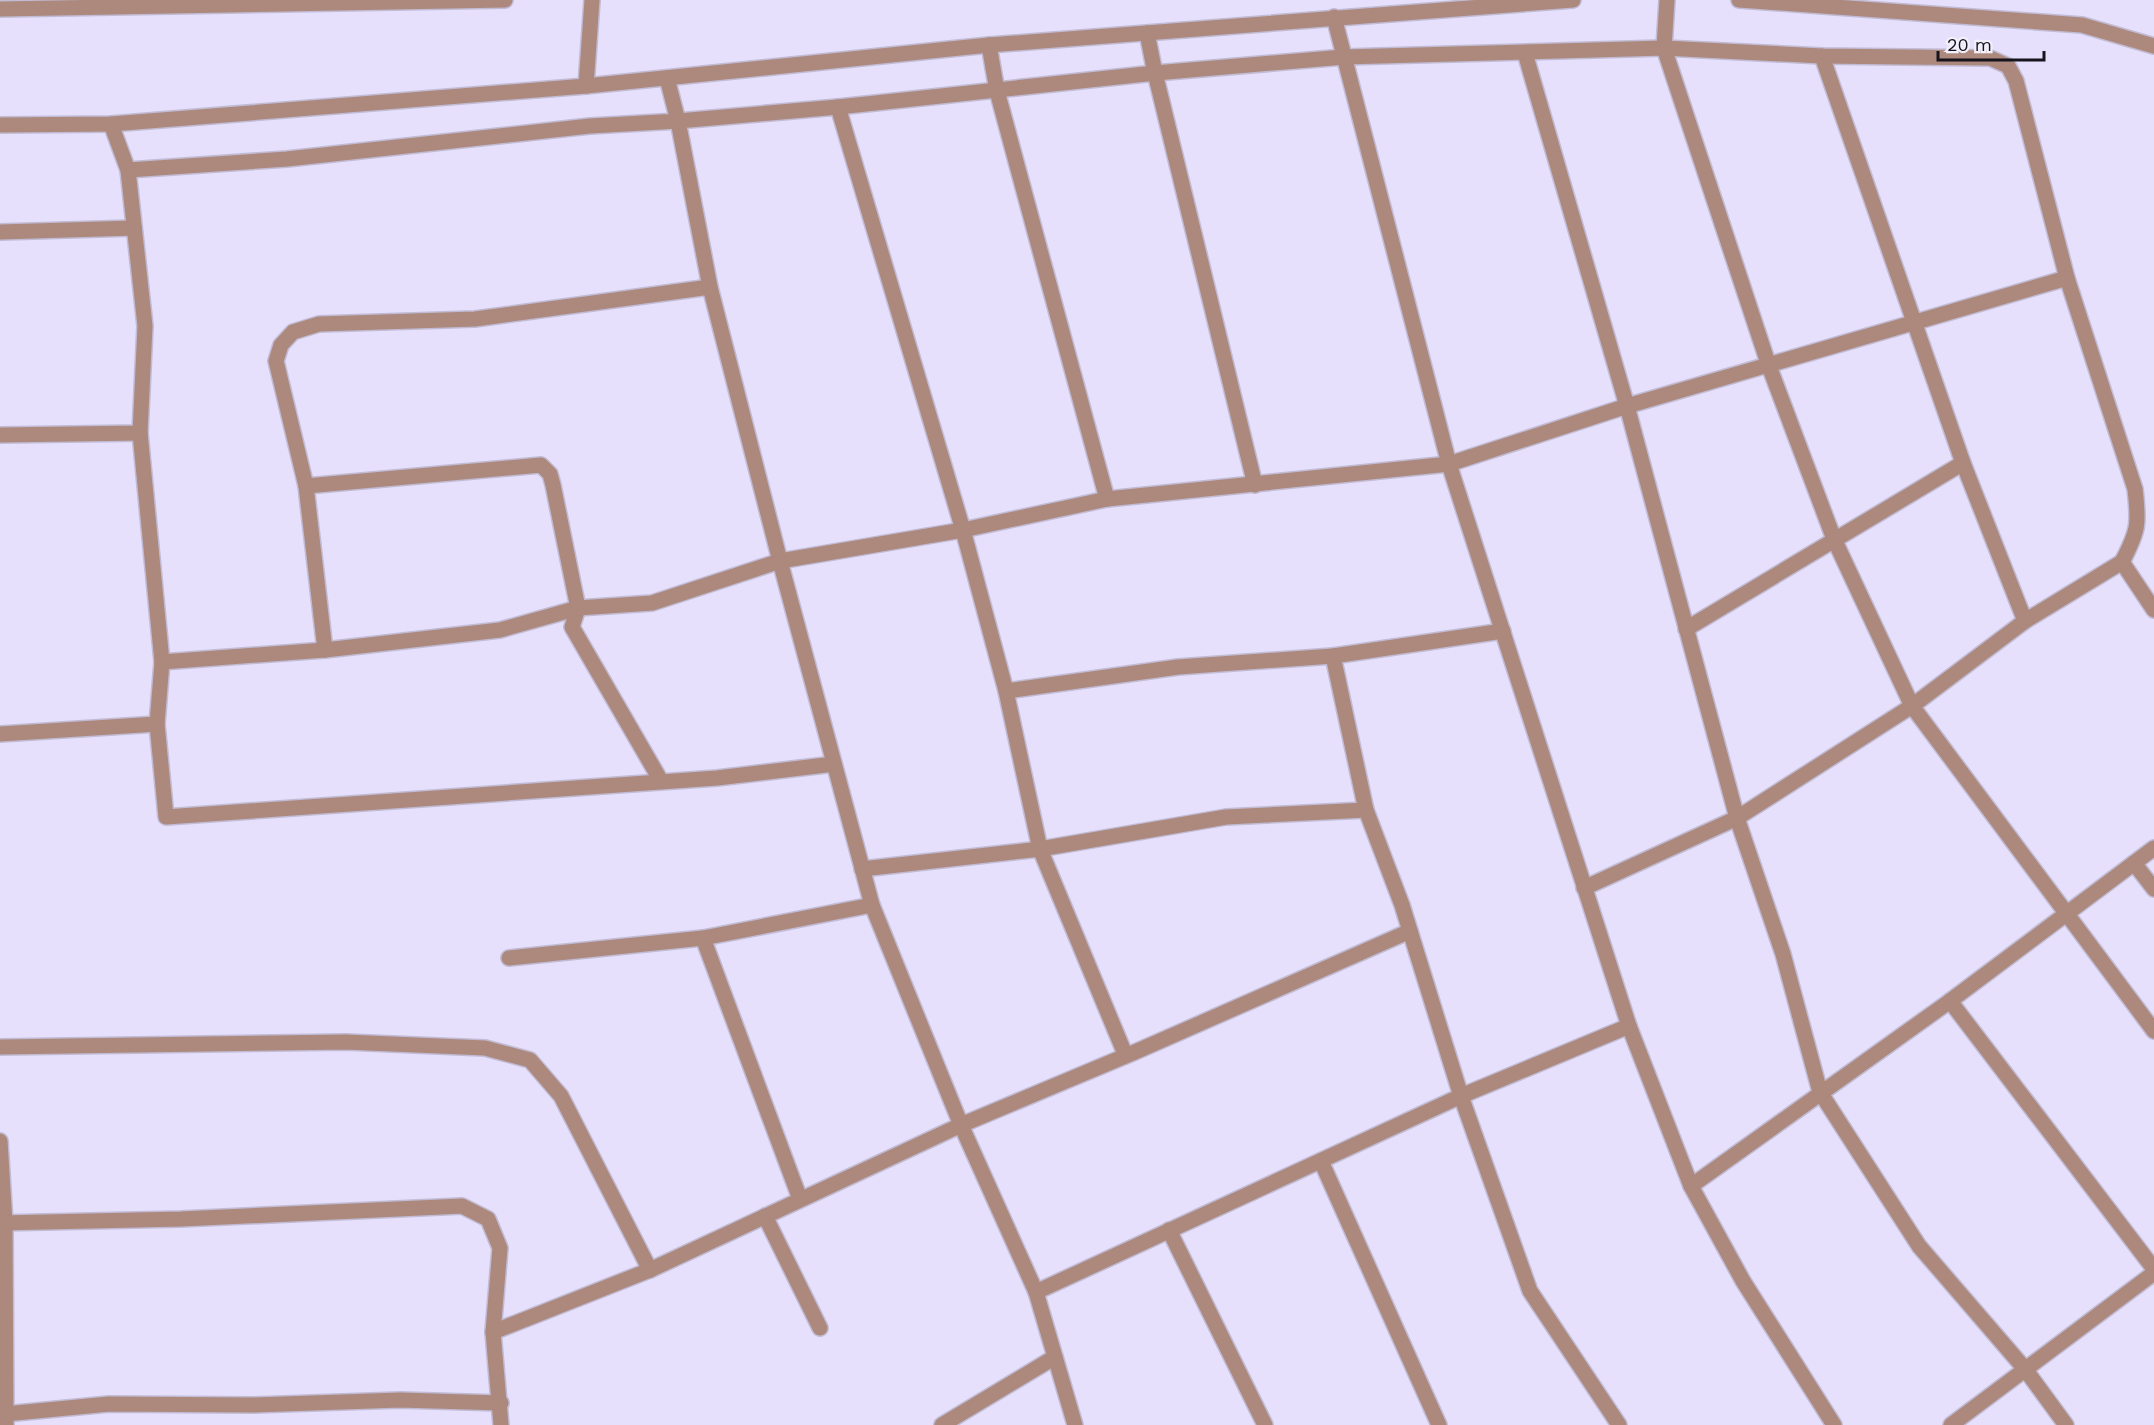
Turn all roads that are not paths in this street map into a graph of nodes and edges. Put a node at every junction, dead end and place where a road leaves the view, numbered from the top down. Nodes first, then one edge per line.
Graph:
1 (505, 0) edge
2 (592, 0) edge
3 (1573, 0) edge
4 (1667, 0) edge
5 (1739, 0) edge
6 (310, 2) edge
7 (0, 9) edge
8 (1334, 17) junction
9 (1147, 33) junction
10 (989, 45) junction
11 (2154, 46) edge
12 (1664, 48) junction
13 (1525, 53) junction
14 (1822, 56) junction
15 (1344, 57) junction
16 (1155, 73) junction
17 (667, 78) junction
18 (586, 86) junction
19 (997, 91) junction
20 (838, 107) junction
21 (678, 121) junction
22 (111, 124) junction
23 (0, 125) edge
24 (128, 170) junction
25 (134, 228) junction
26 (0, 232) edge
27 (2067, 278) junction
28 (710, 287) junction
29 (1913, 321) junction
30 (1769, 366) junction
31 (1627, 406) junction
32 (140, 433) junction
33 (0, 435) edge
34 (1964, 463) junction
35 (1449, 464) junction
36 (306, 486) junction
37 (1255, 486) junction
38 (1107, 499) junction
39 (963, 530) junction
40 (1834, 539) junction
41 (780, 561) junction
42 (2122, 562) junction
43 (578, 608) junction
44 (2154, 610) edge
45 (2025, 621) junction
46 (1686, 629) junction
47 (1503, 631) junction
48 (325, 650) junction
49 (1333, 657) junction
50 (162, 662) junction
51 (1006, 691) junction
52 (1911, 706) junction
53 (157, 724) junction
54 (0, 734) edge
55 (834, 764) junction
56 (661, 781) junction
57 (1366, 810) junction
58 (1737, 818) junction
59 (2154, 848) edge
60 (1040, 849) junction
61 (2134, 863) junction
62 (862, 869) junction
63 (1584, 888) junction
64 (2154, 889) edge
65 (872, 905) junction
66 (2066, 913) junction
67 (1410, 931) junction
68 (703, 938) junction
69 (509, 957) dead end
70 (1950, 1001) junction
71 (1629, 1026) junction
72 (2154, 1031) edge
73 (0, 1047) edge
74 (1125, 1054) junction
75 (1820, 1092) junction
76 (1461, 1096) junction
77 (961, 1125) junction
78 (0, 1141) edge
79 (1321, 1161) junction
80 (1691, 1186) junction
81 (800, 1199) junction
82 (765, 1216) junction
83 (3, 1223) edge
84 (1169, 1230) junction
85 (650, 1270) junction
86 (2154, 1271) edge
87 (1036, 1292) junction
88 (820, 1328) dead end
89 (493, 1332) junction
90 (1055, 1357) junction
91 (2025, 1369) junction
92 (501, 1403) junction
93 (5, 1420) edge
94 (501, 1425) edge
95 (942, 1425) edge
96 (1075, 1425) edge
97 (1265, 1425) edge
98 (1439, 1425) edge
99 (1619, 1425) edge
100 (1834, 1425) edge
101 (1951, 1425) edge
102 (2066, 1425) edge

1 - 6 street
2 - 18 street
3 - 8 street
4 - 12 street
5 - 11 street
6 - 7 street
8 - 9 street
8 - 15 street
9 - 10 street
9 - 16 street
10 - 17 street
10 - 19 street
12 - 13 street
12 - 14 street
12 - 30 street
13 - 15 street
13 - 31 street
14 - 27 street
14 - 29 street
15 - 16 street
15 - 35 street
16 - 19 street
16 - 37 street
17 - 18 street
17 - 21 street
18 - 22 street
19 - 20 street
19 - 38 street
20 - 21 street
20 - 39 street
21 - 24 street
21 - 28 street
22 - 23 street
22 - 24 street
24 - 25 street
25 - 26 street
25 - 32 street
27 - 29 street
27 - 42 street
28 - 36 street
28 - 41 street
29 - 30 street
29 - 34 street
30 - 31 street
30 - 40 street
31 - 35 street
31 - 46 street
32 - 33 street
32 - 50 street
34 - 40 street
34 - 45 street
35 - 37 street
35 - 47 street
36 - 43 street
36 - 48 street
37 - 38 street
38 - 39 street
39 - 41 street
39 - 51 street
40 - 46 street
40 - 52 street
41 - 43 street
41 - 55 street
42 - 44 street
42 - 45 street
43 - 48 street
43 - 56 street
45 - 52 street
46 - 58 street
47 - 49 street
47 - 63 street
48 - 50 street
49 - 51 street
49 - 57 street
50 - 53 street
51 - 60 street
52 - 58 street
52 - 66 street
53 - 54 street
53 - 56 street
55 - 56 street
55 - 62 street
57 - 60 street
57 - 67 street
58 - 63 street
58 - 75 street
59 - 61 street
60 - 62 street
60 - 74 street
61 - 64 street
61 - 66 street
62 - 65 street
63 - 71 street
65 - 68 street
65 - 77 street
66 - 70 street
66 - 72 street
67 - 74 street
67 - 76 street
68 - 69 street
68 - 81 street
70 - 75 street
70 - 86 street
71 - 76 street
71 - 80 street
73 - 85 street
74 - 77 street
75 - 80 street
75 - 91 street
76 - 79 street
76 - 99 street
77 - 81 street
77 - 87 street
78 - 83 street
79 - 84 street
79 - 98 street
80 - 100 street
81 - 82 street
82 - 85 street
82 - 88 street
83 - 89 street
83 - 93 street
84 - 87 street
84 - 97 street
85 - 89 street
86 - 91 street
87 - 90 street
89 - 92 street
90 - 95 street
90 - 96 street
91 - 101 street
91 - 102 street
92 - 93 street
92 - 94 street

